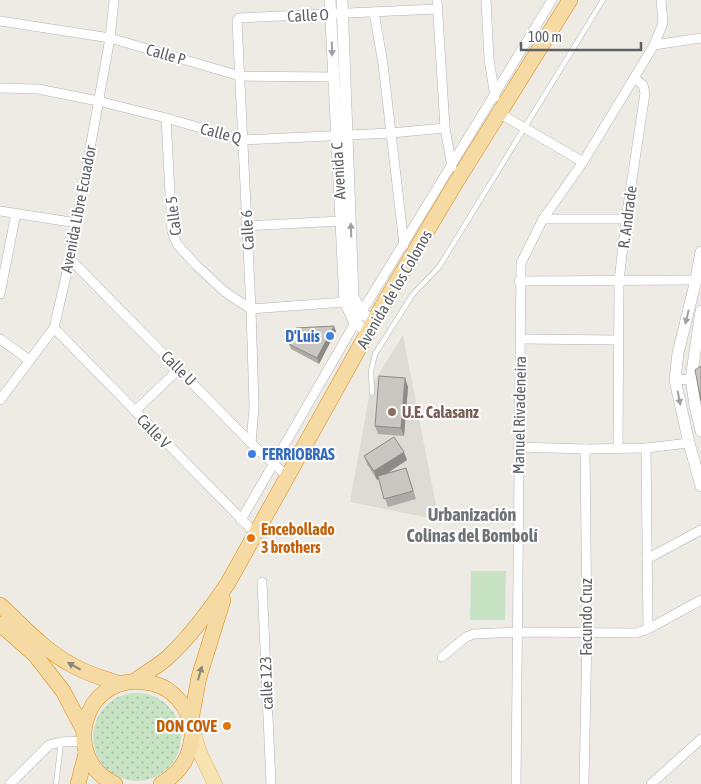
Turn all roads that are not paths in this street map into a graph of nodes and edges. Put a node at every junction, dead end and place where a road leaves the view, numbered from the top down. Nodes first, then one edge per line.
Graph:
1 (114, 0) edge
2 (330, 0) edge
3 (342, 0) edge
4 (486, 0) edge
5 (552, 0) edge
6 (570, 0) edge
7 (603, 0) edge
8 (662, 0) edge
9 (437, 5) edge
10 (374, 12) junction
11 (337, 14) junction
12 (239, 18) joint
13 (0, 21) edge
14 (110, 38) junction
15 (701, 38) edge
16 (654, 45) junction
17 (240, 76) junction
18 (333, 77) junction
19 (634, 78) junction
20 (0, 88) edge
21 (495, 95) junction
22 (98, 100) junction
23 (499, 113) junction
24 (166, 118) junction
25 (445, 128) junction
26 (525, 128) junction
27 (391, 134) junction
28 (342, 136) junction
29 (242, 140) junction
30 (583, 162) junction
31 (452, 163) junction
32 (455, 184) junction
33 (0, 211) edge
34 (16, 214) junction
35 (543, 219) junction
36 (626, 219) junction
37 (340, 220) junction
38 (76, 223) junction
39 (246, 226) junction
40 (404, 243) junction
41 (701, 252) edge
42 (70, 259) junction
43 (407, 264) junction
44 (696, 280) junction
45 (519, 281) junction
46 (619, 281) junction
47 (0, 294) edge
48 (345, 302) junction
49 (251, 309) junction
50 (701, 311) edge
51 (362, 313) junction
52 (355, 324) junction
53 (372, 327) junction
54 (54, 328) junction
55 (0, 339) edge
56 (520, 339) junction
57 (618, 340) junction
58 (29, 360) junction
59 (179, 369) junction
60 (701, 372) edge
61 (691, 379) junction
62 (675, 380) junction
63 (372, 393) dead end
64 (0, 400) edge
65 (135, 411) junction
66 (701, 431) edge
67 (252, 442) junction
68 (689, 443) junction
69 (518, 447) junction
70 (618, 448) junction
71 (646, 448) junction
72 (585, 449) junction
73 (274, 464) junction
74 (288, 477) junction
75 (701, 486) edge
76 (241, 520) junction
77 (701, 530) edge
78 (255, 533) junction
79 (647, 559) junction
80 (262, 582) dead end
81 (228, 583) junction
82 (701, 600) edge
83 (0, 605) edge
84 (0, 624) edge
85 (648, 629) junction
86 (518, 632) junction
87 (587, 634) junction
88 (442, 657) dead end
89 (127, 682) junction
90 (192, 726) junction
91 (701, 739) edge
92 (84, 741) junction
93 (61, 742) junction
94 (10, 784) edge
95 (56, 784) edge
96 (78, 784) edge
97 (115, 784) edge
98 (161, 784) edge
99 (215, 784) edge
100 (271, 784) edge
101 (516, 784) edge
102 (584, 784) edge
103 (651, 784) edge

1 - 14 street, Avenida Libre Ecuador
2 - 11 street, Avenida C
3 - 11 street, Avenida C
4 - 21 street
5 - 21 street
6 - 23 highway, Avenida de los Colonos
7 - 26 lane
8 - 16 street
9 - 10 street, Calle O
9 - 25 street
10 - 11 street, Calle O
10 - 27 street
11 - 12 street, Calle O
11 -> 18 street, Avenida C
11 - 28 street, Avenida C
12 - 17 street, Calle 6
13 - 14 street, Calle P
14 - 17 street, Calle P
14 - 22 street, Avenida Libre Ecuador
15 - 16 street
16 - 19 street
17 - 18 street, Calle P
17 - 29 street, Calle 6
18 - 28 street, Avenida C
19 - 30 street, Manuel Rivadeneira
19 - 36 street, R. Andrade
20 - 22 street, Calle Q
21 - 23 street
21 - 31 street
22 - 24 street, Calle Q
22 - 38 street, Avenida Libre Ecuador
23 - 26 street
23 - 32 highway, Avenida de los Colonos
24 - 29 street, Calle Q
24 - 49 street, Calle 5
25 - 27 street, Calle Q
25 - 31 street
26 - 30 street
26 - 63 lane
27 - 28 street, Calle Q
27 - 40 street
28 - 29 street, Calle Q
28 - 37 street, Avenida C
51 -> 28 street, Avenida C
29 - 39 street, Calle 6
30 - 35 street, Manuel Rivadeneira
31 - 32 street
31 - 40 street
32 - 43 highway, Avenida de los Colonos
33 - 34 street
34 - 38 street
34 - 47 street
35 - 36 street
35 - 45 street, Manuel Rivadeneira
36 - 46 street, R. Andrade
37 - 39 street
37 - 48 street, Avenida C
38 - 42 street, Avenida Libre Ecuador
39 - 49 street, Calle 6
40 - 43 street
40 - 51 street
41 - 44 street
42 - 54 street, Avenida Libre Ecuador
42 - 59 street, Calle U
43 - 53 highway, Avenida de los Colonos
44 - 46 street
44 -> 62 street
45 - 46 street
45 - 56 street, Manuel Rivadeneira
46 - 57 street, R. Andrade
48 - 49 street
48 - 52 street, Avenida C
49 - 67 street, Calle 6
50 - 61 street
51 - 52 street
51 - 53 street
52 - 53 street
52 - 73 street
53 - 74 highway, Avenida de los Colonos
54 - 58 street, Avenida Libre Ecuador
54 - 65 street, Calle V
55 - 58 street
56 - 57 street
56 - 69 street, Manuel Rivadeneira
57 - 70 street, R. Andrade
58 - 64 street, Avenida Libre Ecuador
59 - 65 street
59 - 67 street, Calle U
60 - 61 street
61 - 62 street
61 - 66 street
62 -> 68 street
65 - 76 street, Calle V
67 - 73 street, Calle U
68 - 71 street
68 - 75 street
69 - 72 street
69 - 86 street, Manuel Rivadeneira
70 - 71 street
70 - 72 street
71 - 79 street
72 - 87 street, Facundo Cruz
73 - 74 street, Calle U
73 - 76 street
74 - 78 highway, Avenida de los Colonos
76 - 78 street, Calle V
77 - 79 street
78 - 81 highway, Avenida de los Colonos
79 - 85 street
80 - 100 street, calle 123
81 - 89 highway, Avenida de los Colonos
90 -> 81 highway, Avenida de los Colonos
82 - 85 street
89 -> 83 highway
84 - 92 highway
85 - 87 street
86 - 87 street
86 - 88 street
86 - 101 street, Manuel Rivadeneira
87 - 102 street, Facundo Cruz
89 - 90 highway
89 - 92 highway, Avenida de los Colonos
90 - 98 highway, Avenida de los Colonos
90 - 99 main road
91 - 103 street
92 - 93 street
92 - 96 highway
92 - 97 highway
93 - 94 street
93 - 95 lane

